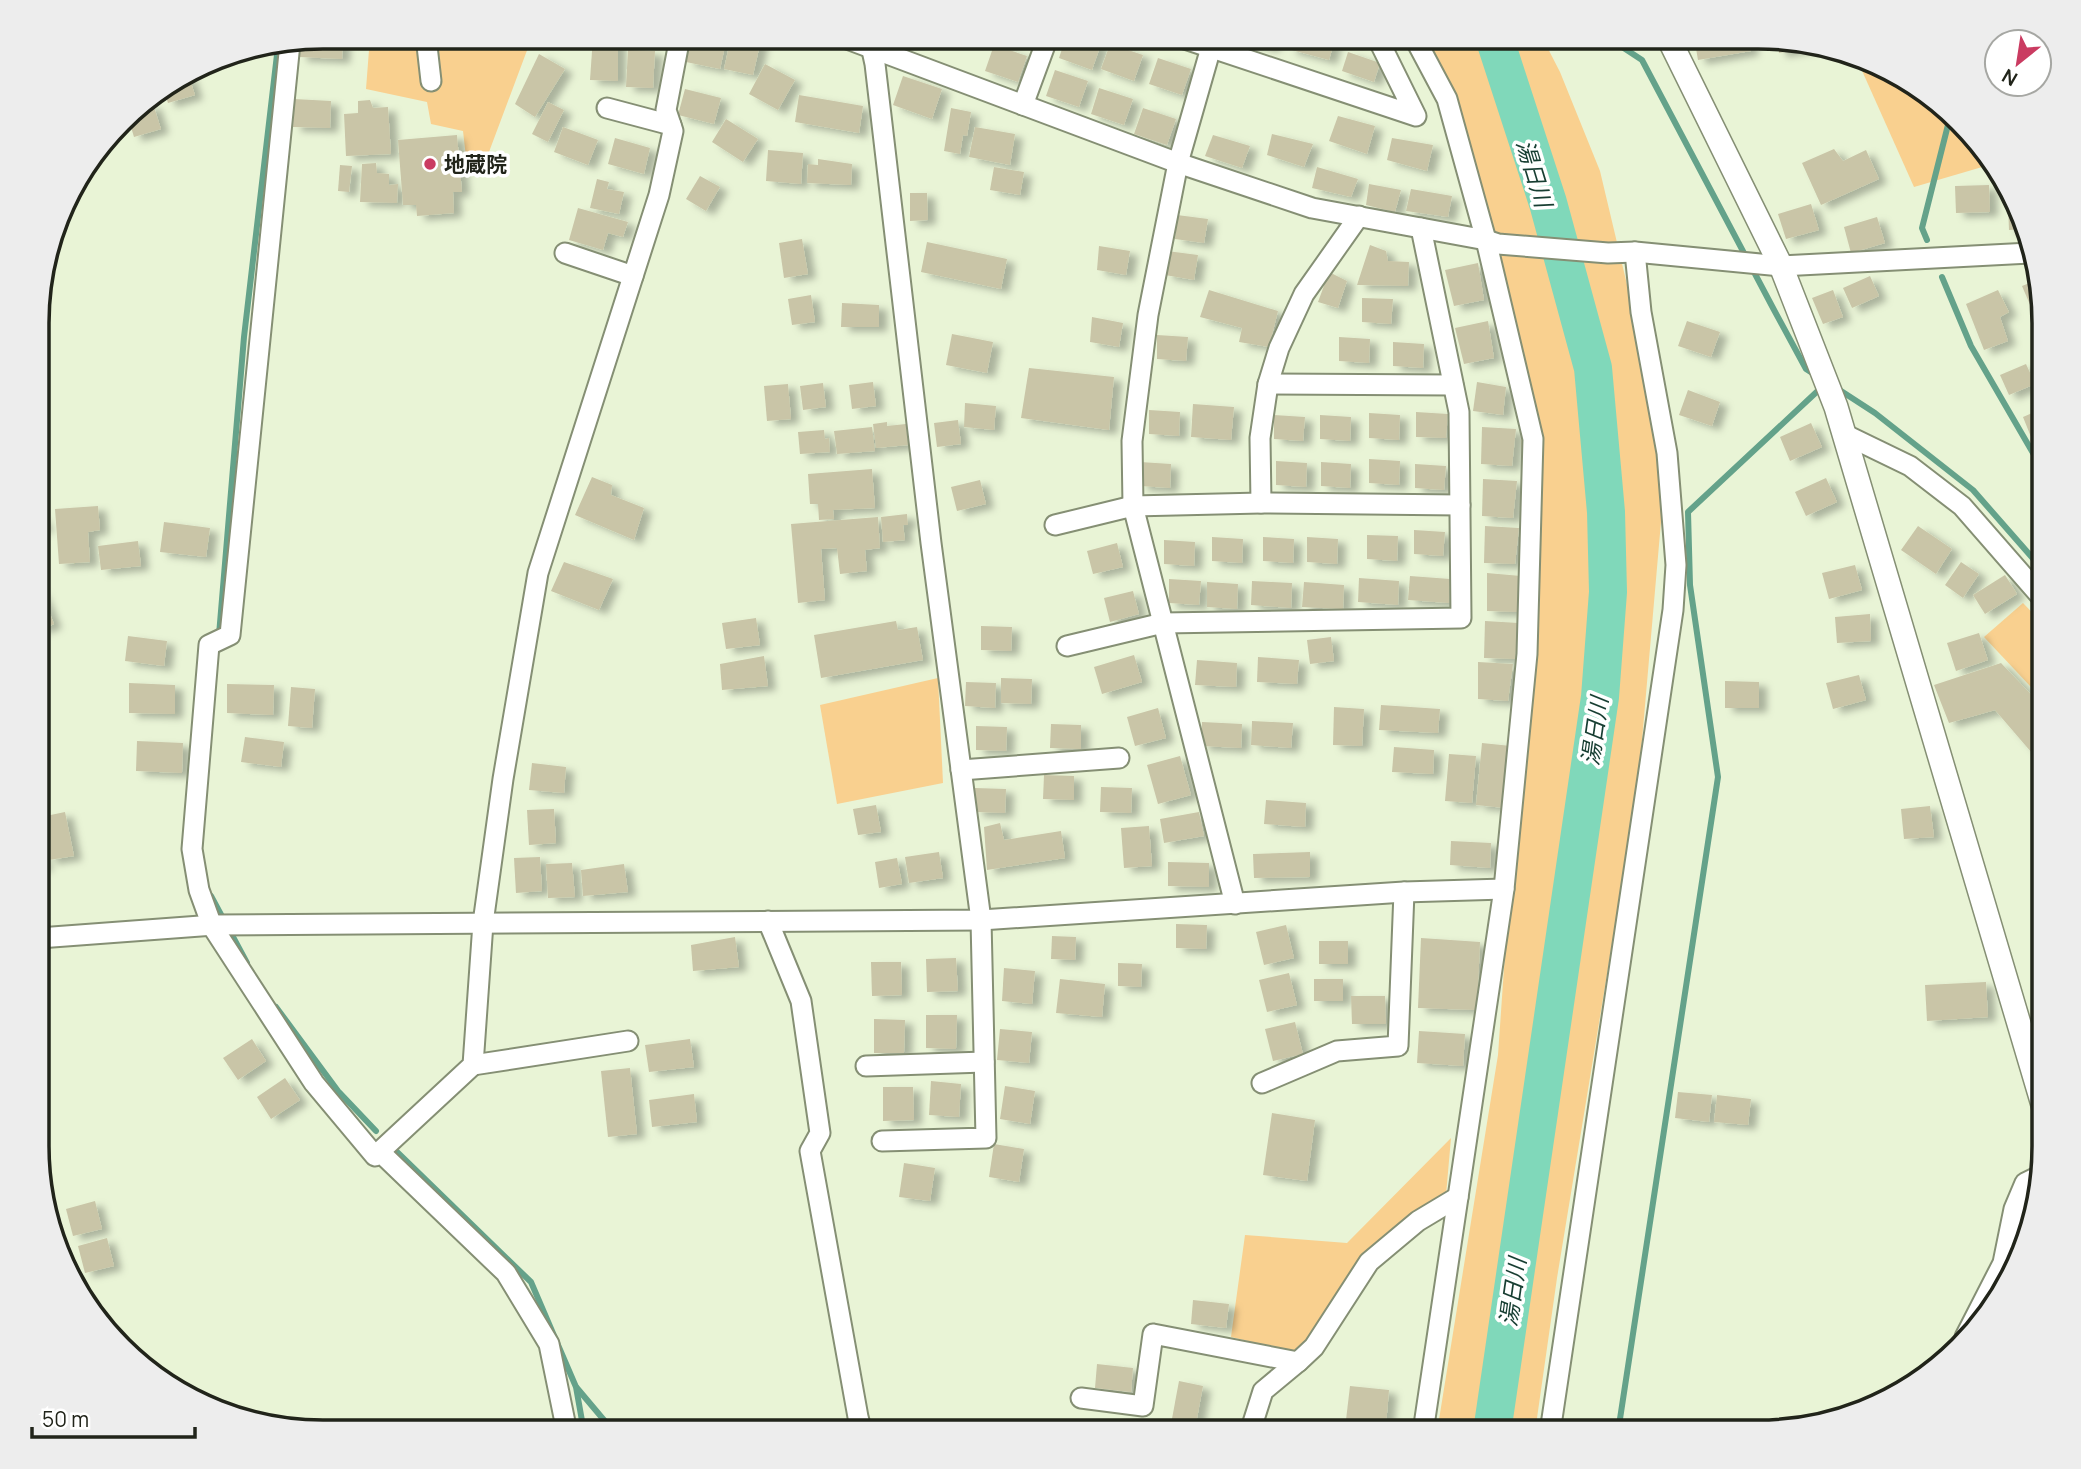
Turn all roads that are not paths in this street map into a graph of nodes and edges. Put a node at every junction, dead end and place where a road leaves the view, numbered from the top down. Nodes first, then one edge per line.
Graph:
1 (428, 49) edge
2 (678, 49) edge
3 (872, 49) edge
4 (886, 49) edge
5 (1044, 49) edge
6 (1210, 49) edge
7 (1229, 49) edge
8 (1383, 49) edge
9 (1420, 49) edge
10 (1674, 49) edge
11 (289, 51) edge
12 (432, 81) dead end
13 (1023, 105) junction
14 (607, 108) dead end
15 (671, 125) junction
16 (1178, 163) junction
17 (1359, 216) junction
18 (1420, 228) junction
19 (1492, 242) junction
20 (1635, 252) junction
21 (565, 253) dead end
22 (2023, 253) edge
23 (1773, 265) junction
24 (633, 276) junction
25 (1268, 384) junction
26 (1454, 385) junction
27 (1844, 434) junction
28 (1261, 503) junction
29 (1460, 505) junction
30 (1133, 506) junction
31 (1055, 525) dead end
32 (2032, 586) edge
33 (1163, 623) junction
34 (1067, 646) dead end
35 (1119, 758) dead end
36 (961, 770) junction
37 (1504, 889) junction
38 (1404, 892) junction
39 (1235, 904) junction
40 (981, 920) junction
41 (768, 921) junction
42 (483, 923) junction
43 (213, 925) junction
44 (49, 937) edge
45 (628, 1041) dead end
46 (985, 1062) junction
47 (473, 1065) junction
48 (866, 1066) dead end
49 (2032, 1068) edge
50 (1262, 1083) dead end
51 (882, 1142) dead end
52 (380, 1152) junction
53 (2030, 1180) edge
54 (1458, 1197) junction
55 (1983, 1302) edge
56 (1298, 1362) junction
57 (1081, 1398) dead end
58 (565, 1420) edge
59 (859, 1420) edge
60 (1254, 1420) edge
61 (1425, 1420) edge
62 (1552, 1420) edge

1 - 12 street
2 - 15 street
3 - 36 street
4 - 13 street
5 - 13 street
6 - 16 street
7 - 8 street
9 - 19 street
10 - 23 street
11 - 43 street
13 - 16 street
14 - 15 street
15 - 24 street
16 - 17 street
16 - 30 street
17 - 18 street
17 - 25 street
18 - 19 street
18 - 26 street
19 - 20 street
19 - 37 street
20 - 23 street
20 - 62 street
21 - 24 street
22 - 23 street
23 - 27 street
24 - 42 street
25 - 26 street
25 - 28 street
26 - 29 street
27 - 32 street
27 - 49 street
28 - 29 street
28 - 30 street
29 - 33 street
30 - 31 street
30 - 33 street
33 - 34 street
33 - 39 street
35 - 36 street
36 - 40 street
37 - 38 street
37 - 54 street
38 - 39 street
38 - 50 street
39 - 40 street
40 - 41 street
40 - 46 street
41 - 42 street
41 - 59 street
42 - 43 street
42 - 47 street
43 - 44 street
43 - 52 street
45 - 47 street
46 - 48 street
46 - 51 street
47 - 52 street
52 - 58 street
53 - 55 street
54 - 56 street
54 - 61 street
56 - 57 street
56 - 60 street

